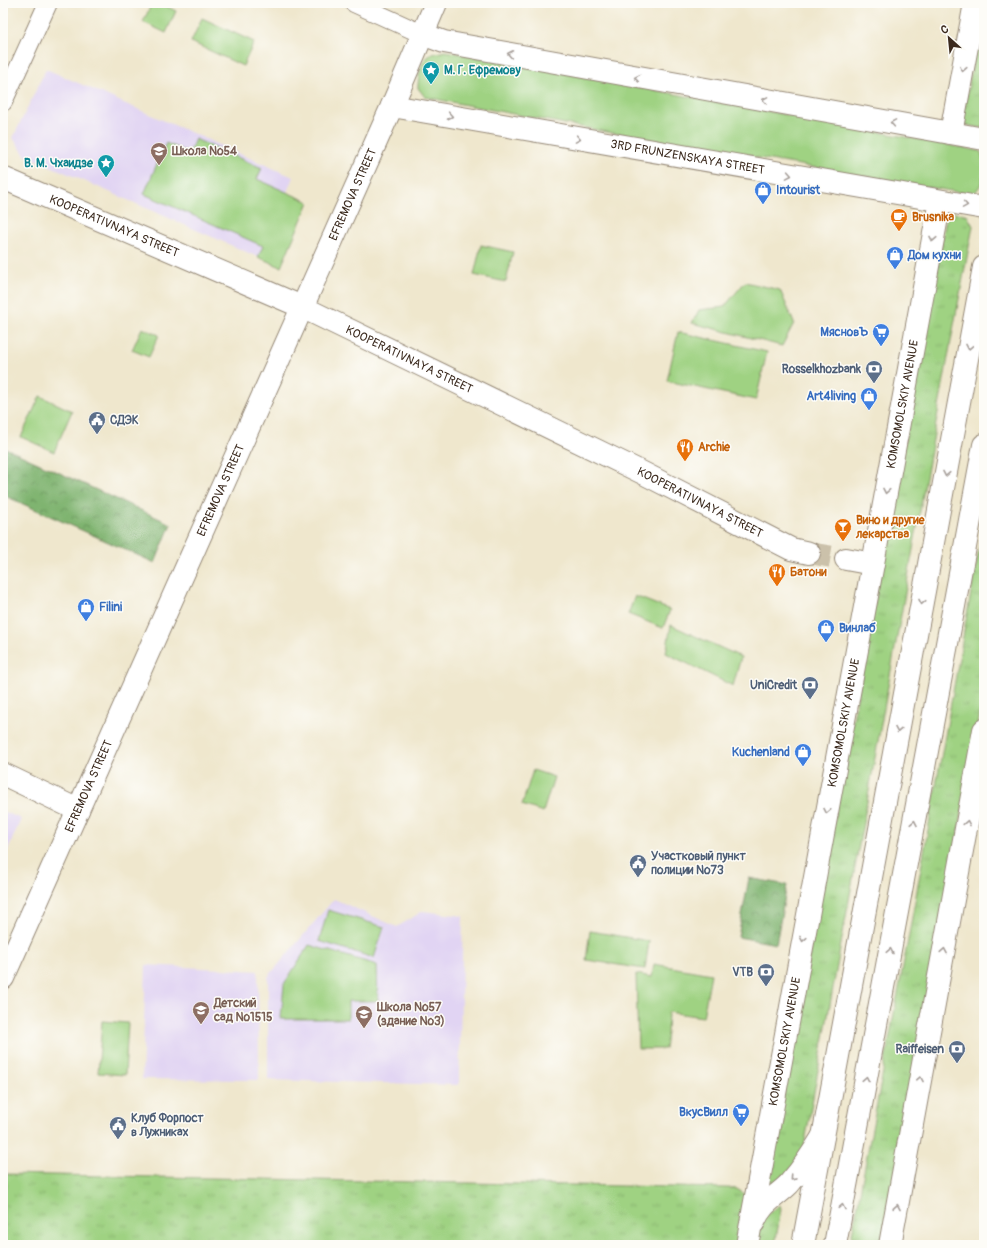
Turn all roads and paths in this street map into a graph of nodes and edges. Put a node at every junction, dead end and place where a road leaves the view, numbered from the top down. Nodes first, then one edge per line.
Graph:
1 (48, 3) edge
2 (354, 3) edge
3 (436, 3) edge
4 (975, 3) edge
5 (422, 34) junction
6 (3, 102) edge
7 (392, 106) junction
8 (951, 133) junction
9 (984, 139) edge
10 (3, 178) edge
11 (940, 201) junction
12 (984, 208) edge
13 (984, 267) edge
14 (302, 307) junction
15 (984, 445) edge
16 (809, 553) tunnel mouth
17 (846, 559) tunnel mouth
18 (873, 564) junction
19 (984, 730) edge
20 (3, 774) edge
21 (78, 810) junction
22 (3, 978) edge
23 (824, 1135) junction
24 (748, 1239) edge
25 (803, 1245) edge
26 (835, 1245) edge
27 (890, 1245) edge

1 - 6 street
2 - 5 street
3 - 5 street, EFREMOVA STREET
4 -> 8 street
5 - 7 street, EFREMOVA STREET
8 -> 5 street
7 -> 11 street, 3RD FRUNZENSKAYA STREET
7 - 14 street, EFREMOVA STREET
8 - 9 street
10 - 14 street, KOOPERATIVNAYA STREET
11 -> 12 street, 3RD FRUNZENSKAYA STREET
11 -> 18 street, KOMSOMOLSKIY AVENUE
13 -> 23 street
14 - 16 street, KOOPERATIVNAYA STREET
14 - 21 street, EFREMOVA STREET
26 -> 15 street
17 - 18 street
18 -> 24 street, KOMSOMOLSKIY AVENUE
27 -> 19 street
20 - 21 street
21 - 22 street, EFREMOVA STREET
23 -> 24 street
23 - 25 street

